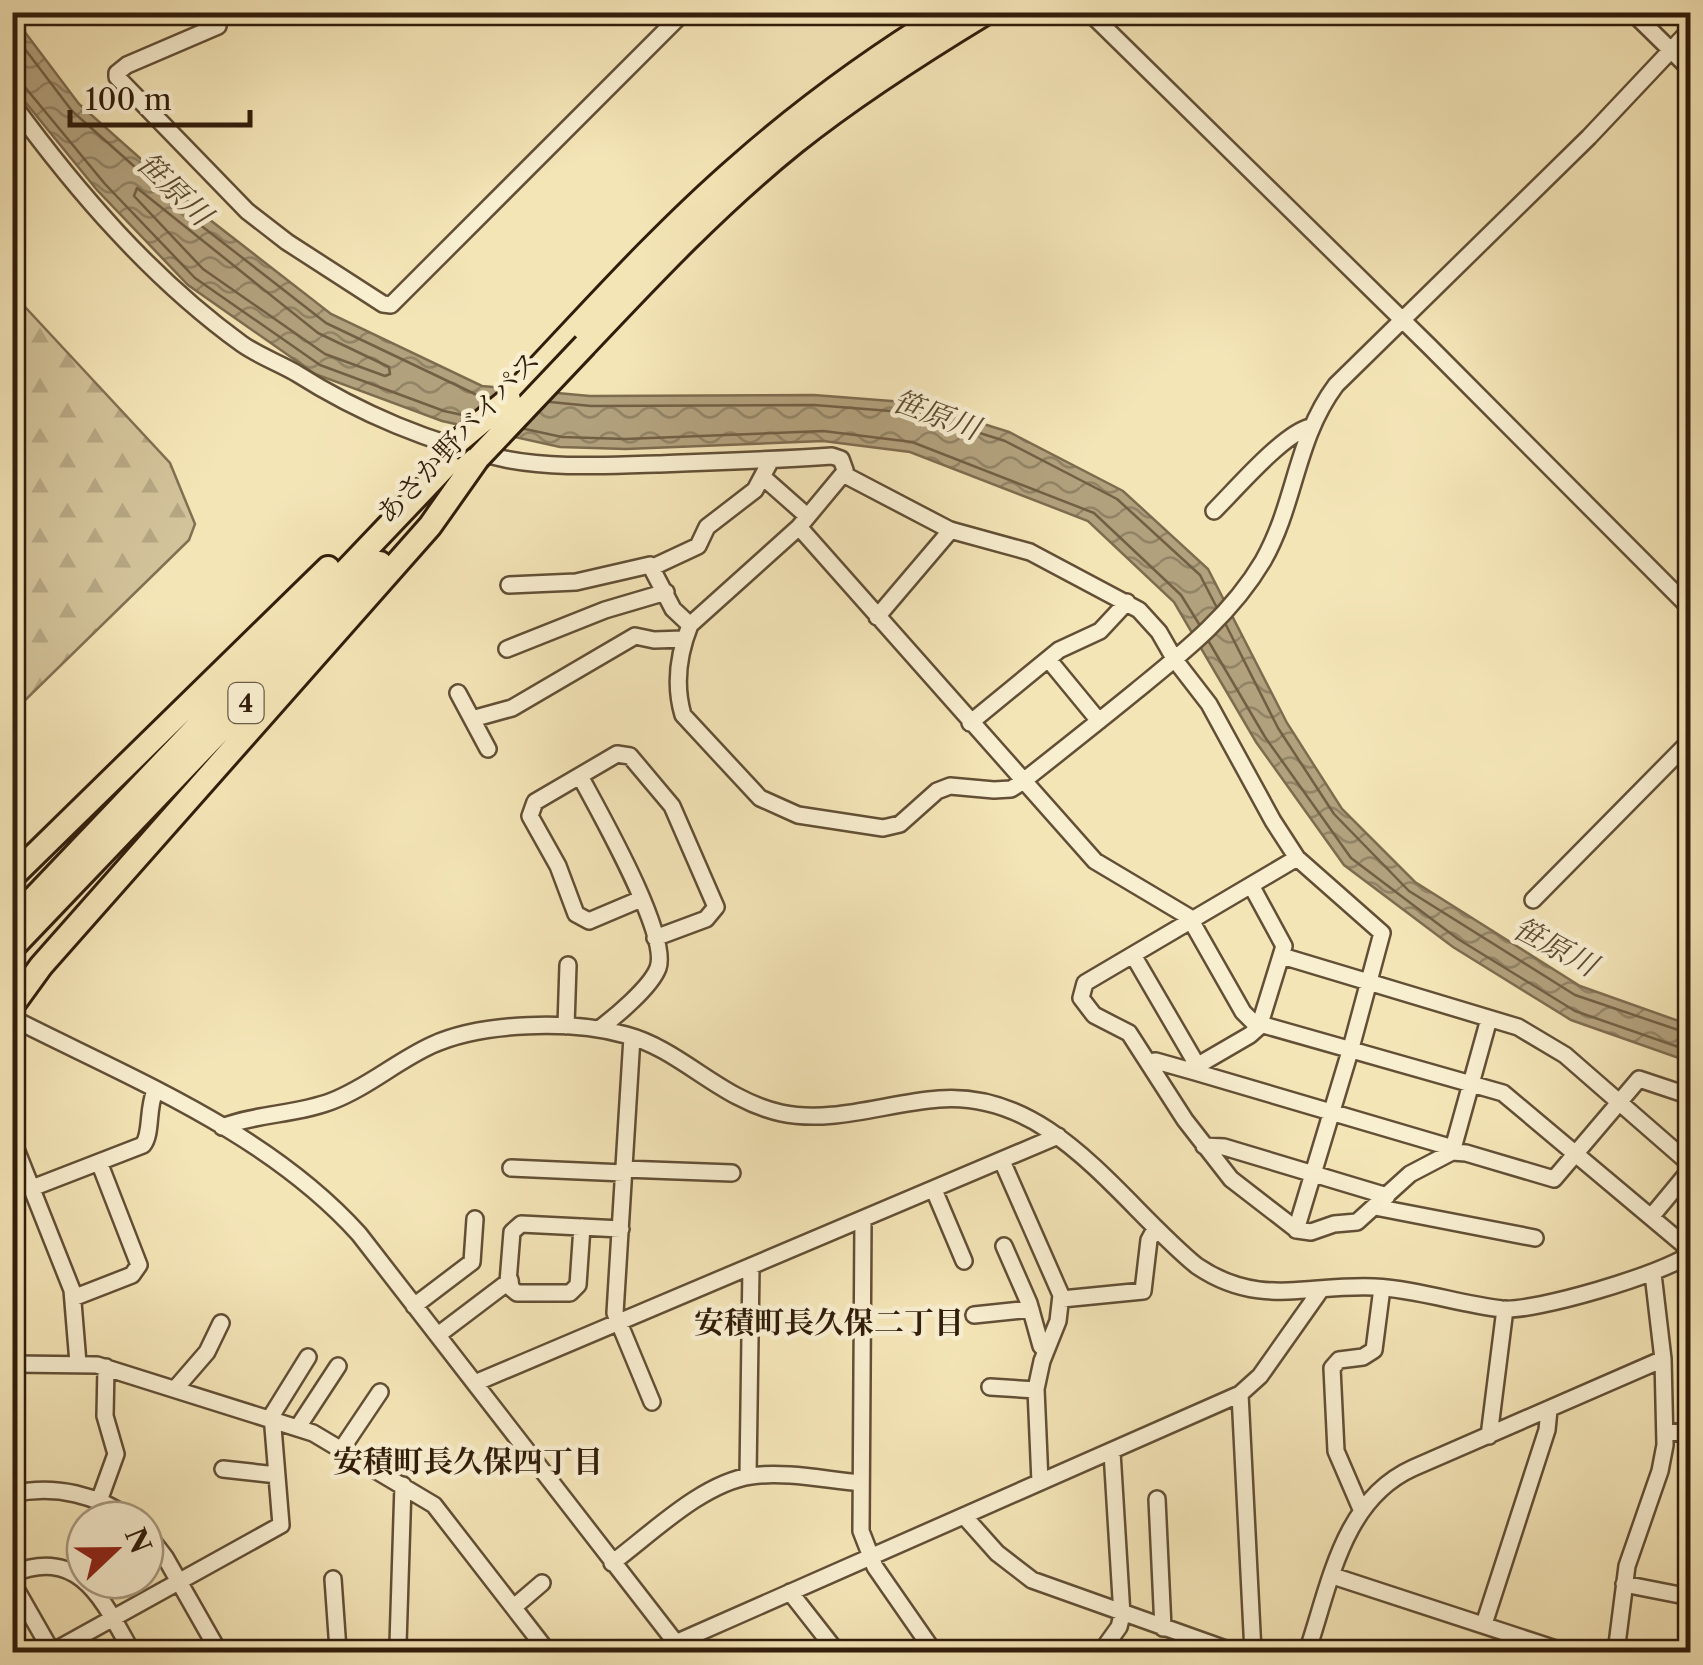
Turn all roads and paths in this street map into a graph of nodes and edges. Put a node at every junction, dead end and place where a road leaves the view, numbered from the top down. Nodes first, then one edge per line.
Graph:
1 (210, 12) edge
2 (684, 12) edge
3 (949, 12) edge
4 (987, 12) edge
5 (1089, 12) edge
6 (1632, 12) edge
7 (1690, 30) edge
8 (1671, 50) junction
9 (1690, 69) edge
10 (12, 103) edge
11 (1403, 320) junction
12 (575, 343) junction
13 (1310, 427) junction
14 (461, 454) junction
15 (772, 460) junction
16 (843, 474) junction
17 (763, 478) junction
18 (1214, 511) dead end
19 (803, 522) junction
20 (951, 530) junction
21 (653, 566) junction
22 (509, 586) dead end
23 (666, 592) junction
24 (1128, 602) junction
25 (1690, 608) edge
26 (878, 618) junction
27 (687, 632) junction
28 (507, 648) dead end
29 (1048, 659) junction
30 (1175, 660) junction
31 (458, 694) dead end
32 (472, 719) junction
33 (1099, 721) junction
34 (970, 723) junction
35 (1690, 741) edge
36 (488, 749) dead end
37 (580, 776) junction
38 (1022, 782) junction
39 (1297, 858) junction
40 (12, 876) edge
41 (1252, 887) junction
42 (641, 899) junction
43 (1533, 900) dead end
44 (12, 920) edge
45 (1192, 921) junction
46 (655, 938) junction
47 (12, 948) edge
48 (1134, 955) junction
49 (1282, 956) junction
50 (568, 965) dead end
51 (1369, 983) junction
52 (12, 1006) edge
53 (12, 1018) edge
54 (1490, 1020) junction
55 (1262, 1023) junction
56 (566, 1026) junction
57 (599, 1029) junction
58 (632, 1037) junction
59 (1351, 1048) junction
60 (1148, 1062) junction
61 (1195, 1070) junction
62 (1470, 1082) junction
63 (155, 1090) junction
64 (1690, 1096) edge
65 (1620, 1101) junction
66 (1331, 1113) junction
67 (222, 1127) junction
68 (1058, 1136) junction
69 (12, 1139) edge
70 (1204, 1146) junction
71 (1453, 1150) junction
72 (1575, 1154) junction
73 (1002, 1161) junction
74 (99, 1162) junction
75 (1690, 1167) edge
76 (511, 1168) dead end
77 (624, 1171) junction
78 (732, 1173) dead end
79 (1312, 1173) junction
80 (32, 1188) junction
81 (934, 1190) junction
82 (1381, 1201) junction
83 (1651, 1217) junction
84 (475, 1219) dead end
85 (863, 1220) junction
86 (582, 1227) junction
87 (620, 1229) junction
88 (1155, 1229) junction
89 (1296, 1230) junction
90 (1535, 1238) dead end
91 (1004, 1246) dead end
92 (1690, 1252) edge
93 (964, 1261) dead end
94 (750, 1267) junction
95 (1653, 1274) junction
96 (510, 1280) junction
97 (1382, 1288) junction
98 (1320, 1290) junction
99 (74, 1298) junction
100 (1062, 1298) junction
101 (414, 1306) junction
102 (1031, 1309) junction
103 (1505, 1309) junction
104 (974, 1315) dead end
105 (221, 1323) dead end
106 (618, 1324) junction
107 (438, 1336) junction
108 (1046, 1351) junction
109 (308, 1357) dead end
110 (1663, 1359) junction
111 (78, 1363) junction
112 (12, 1364) edge
113 (338, 1366) dead end
114 (106, 1368) junction
115 (476, 1384) junction
116 (990, 1387) dead end
117 (176, 1389) junction
118 (1036, 1390) junction
119 (380, 1392) dead end
120 (1240, 1394) junction
121 (652, 1402) dead end
122 (1550, 1410) junction
123 (272, 1418) junction
124 (298, 1427) junction
125 (1666, 1430) junction
126 (1690, 1434) edge
127 (1489, 1436) junction
128 (341, 1450) junction
129 (1112, 1452) junction
130 (223, 1470) dead end
131 (277, 1475) junction
132 (748, 1476) junction
133 (1040, 1482) junction
134 (861, 1484) junction
135 (404, 1485) junction
136 (12, 1494) edge
137 (1156, 1499) dead end
138 (94, 1500) edge
139 (99, 1500) edge
140 (1361, 1509) junction
141 (964, 1516) junction
142 (165, 1556) edge
143 (870, 1557) junction
144 (612, 1563) junction
145 (1333, 1576) junction
146 (12, 1578) edge
147 (332, 1579) dead end
148 (180, 1583) junction
149 (542, 1584) dead end
150 (1624, 1584) junction
151 (790, 1592) junction
152 (1690, 1597) edge
153 (514, 1607) junction
154 (1122, 1615) junction
155 (113, 1618) junction
156 (1484, 1624) junction
157 (1163, 1628) junction
158 (679, 1648) edge
159 (338, 1650) junction
160 (52, 1652) edge
161 (132, 1652) edge
162 (220, 1652) edge
163 (312, 1652) edge
164 (548, 1652) edge
165 (656, 1652) edge
166 (838, 1652) edge
167 (934, 1652) edge
168 (1101, 1652) edge
169 (1234, 1652) edge
170 (1252, 1652) edge
171 (1307, 1652) edge
172 (1565, 1652) edge
173 (1616, 1652) edge

1 - 2 street
3 - 12 highway, あさか野バイパス / 4
4 - 12 highway, あさか野バイパス / 4
5 - 11 street
6 - 8 street
7 - 8 street
8 - 9 street
8 - 11 street
10 - 15 street
11 - 13 street
11 - 25 street
12 - 14 highway, あさか野バイパス / 4, bridge
12 - 14 highway, あさか野バイパス / 4, bridge
13 - 18 street
13 - 30 street
14 - 40 highway
14 - 44 highway, あさか野バイパス / 4
14 - 47 highway, あさか野バイパス / 4
14 - 52 highway
15 - 16 street
15 - 17 street
16 - 19 street
16 - 20 street
17 - 19 street
17 - 21 street
19 - 26 street
19 - 27 street
20 - 24 street
20 - 26 street
21 - 22 street
21 - 23 street
23 - 27 street
23 - 28 street
24 - 29 street
24 - 30 street
26 - 34 street
27 - 32 street
27 - 38 street
29 - 33 street
29 - 34 street
30 - 33 street
30 - 39 street
31 - 32 street
32 - 36 street
33 - 38 street
34 - 38 street
35 - 43 street
37 - 42 street
37 - 42 street
37 - 46 street
38 - 45 street
39 - 41 street
39 - 51 street
41 - 45 street
41 - 49 street
42 - 46 street
45 - 48 street
45 - 55 street
46 - 57 street
48 - 60 street
48 - 61 street
49 - 51 street
49 - 55 street
50 - 56 street
51 - 54 street
51 - 59 street
53 - 63 street
54 - 62 street
54 - 65 street
55 - 59 street
55 - 61 street
56 - 57 street
56 - 67 street
57 - 58 street
58 - 68 street
58 - 77 street
59 - 62 street
59 - 66 street
60 - 61 street
60 - 70 street
61 - 66 street
62 - 71 street
62 - 72 street
63 - 67 street
63 - 74 street
64 - 65 street
65 - 72 street
65 - 75 street
66 - 71 street
66 - 79 street
67 - 101 street
68 - 73 street
68 - 88 street
69 - 80 street
70 - 79 street
70 - 89 street
71 - 72 street
71 - 82 street
72 - 83 street
73 - 81 street
73 - 100 street
74 - 80 street
74 - 99 street
75 - 83 street
76 - 77 street
77 - 78 street
77 - 87 street
79 - 82 street
79 - 89 street
80 - 99 street
81 - 85 street
81 - 93 street
82 - 89 street
82 - 90 street
83 - 92 street
84 - 101 street
85 - 94 street
85 - 134 street
86 - 87 street
86 - 96 street
86 - 96 street
87 - 106 street
88 - 98 street
88 - 100 street
91 - 102 street
92 - 95 street
94 - 106 street
94 - 132 street
95 - 103 street
95 - 110 street
96 - 107 street
97 - 98 street
97 - 103 street
97 - 140 street
98 - 120 street
99 - 111 street
100 - 108 street
101 - 107 street
102 - 104 street
102 - 108 street
103 - 127 street
105 - 117 street
106 - 115 street
106 - 121 street
107 - 115 street
108 - 118 street
109 - 123 street
110 - 122 street
110 - 125 street
111 - 112 street
111 - 114 street
113 - 124 street
114 - 117 street
114 - 139 street
115 - 144 street
116 - 118 street
117 - 123 street
118 - 133 street
119 - 128 street
120 - 129 street
120 - 170 street
122 - 127 street
122 - 156 street
123 - 124 street
123 - 131 street
124 - 128 street
125 - 126 street
125 - 150 street
127 - 140 street
128 - 135 street
129 - 133 street
129 - 154 street
130 - 131 street
131 - 148 street
132 - 134 street
132 - 144 street
133 - 141 street
134 - 143 street
135 - 153 street
135 - 159 street
136 - 138 street
137 - 157 street
140 - 145 street
141 - 143 street
141 - 154 street
142 - 148 street
143 - 151 street
143 - 167 street
144 - 158 street
145 - 156 street
145 - 171 street
146 - 155 street
146 - 160 street
147 - 159 street
148 - 155 street
148 - 162 street
149 - 153 street
150 - 152 street
150 - 173 street
151 - 158 street
151 - 166 street
153 - 164 street
154 - 157 street
154 - 168 street
155 - 160 street
155 - 161 street
156 - 172 street
157 - 169 street
158 - 165 street
159 - 163 street

